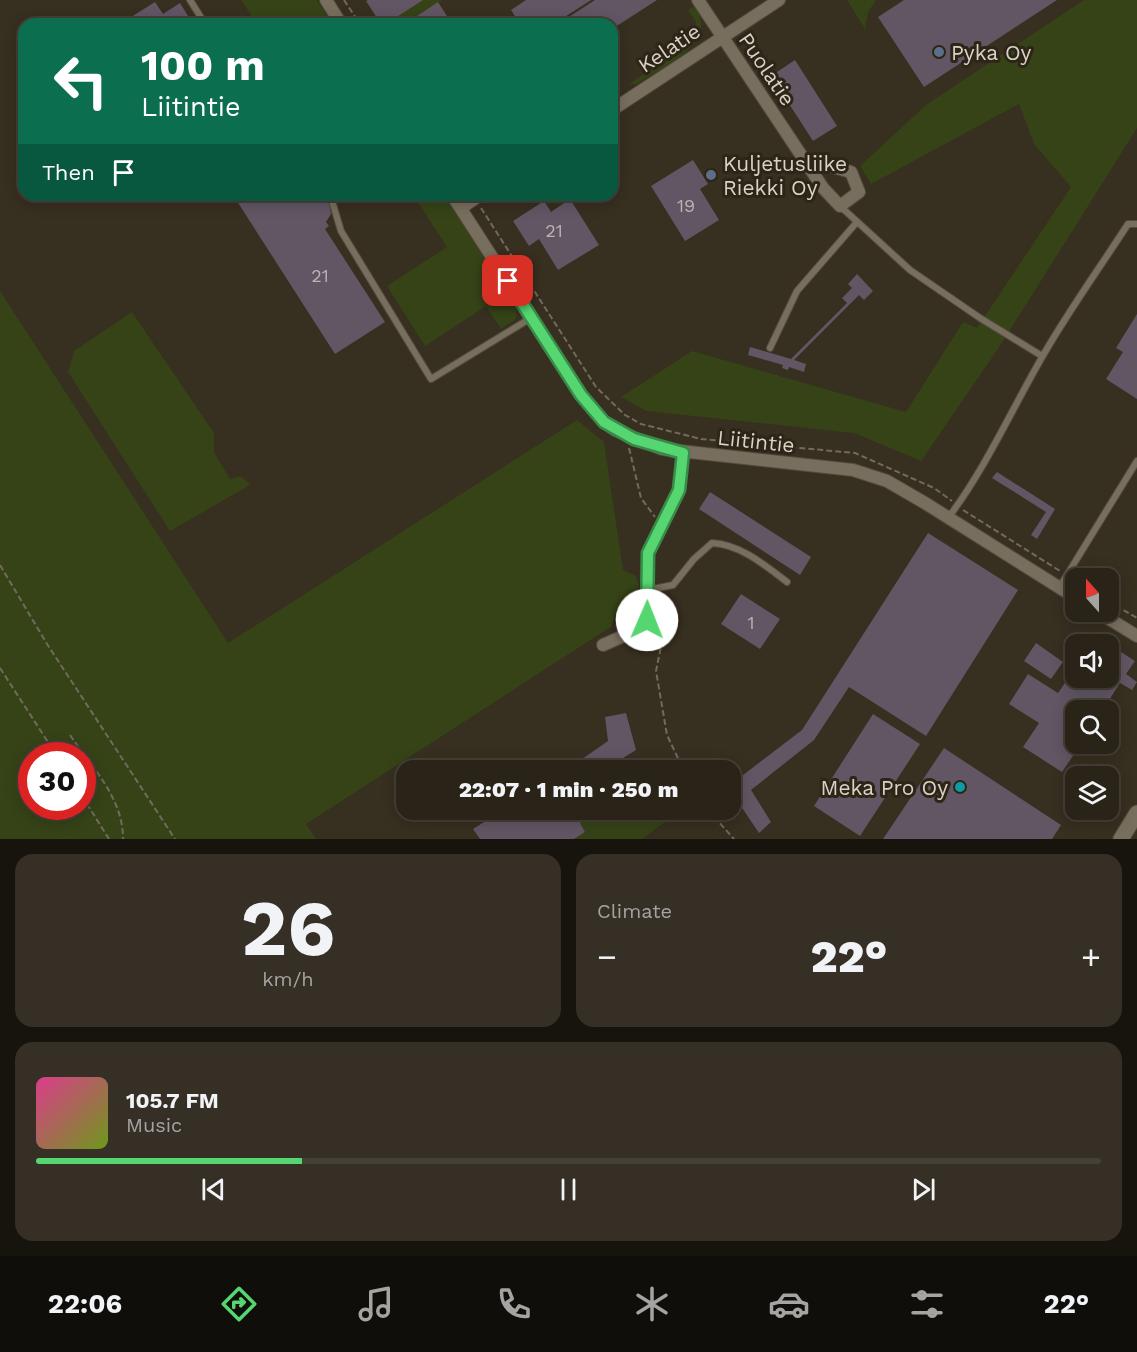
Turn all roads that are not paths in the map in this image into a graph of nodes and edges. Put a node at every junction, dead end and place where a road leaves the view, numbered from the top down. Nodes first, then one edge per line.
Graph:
1 (190, 0) edge
2 (326, 0) edge
3 (698, 0) edge
4 (779, 0) edge
5 (201, 18) edge
6 (337, 18) edge
7 (721, 37) junction
8 (618, 106) edge
9 (805, 159) junction
10 (332, 201) edge
11 (456, 201) edge
12 (471, 201) edge
13 (840, 206) junction
14 (461, 208) junction
15 (857, 222) junction
16 (1137, 224) edge
17 (532, 318) junction
18 (770, 348) dead end
19 (1042, 356) junction
20 (683, 453) junction
21 (1137, 460) edge
22 (948, 518) junction
23 (787, 582) dead end
24 (1059, 588) junction
25 (648, 590) junction
26 (1065, 592) edge
27 (1114, 622) edge
28 (1137, 636) edge
29 (603, 645) dead end
30 (1137, 813) edge
31 (1121, 839) edge

1 - 5 lane
2 - 6 street
3 - 7 street, Puolatie
4 - 7 street, Kelatie
7 - 8 street, Kelatie
7 - 9 street, Puolatie
9 - 13 street, Puolatie
9 - 13 street
10 - 17 lane
11 - 14 street, Liitintie
12 - 14 street
13 - 15 lane
14 - 17 street, Liitintie
15 - 18 lane
15 - 19 lane
16 - 19 lane
17 - 20 street, Liitintie
19 - 22 lane
20 - 22 street, Liitintie
20 - 25 street
21 - 24 lane
22 - 24 street, Liitintie
23 - 25 lane
24 - 26 street, Liitintie
25 - 29 street
27 - 28 street
30 - 31 street

